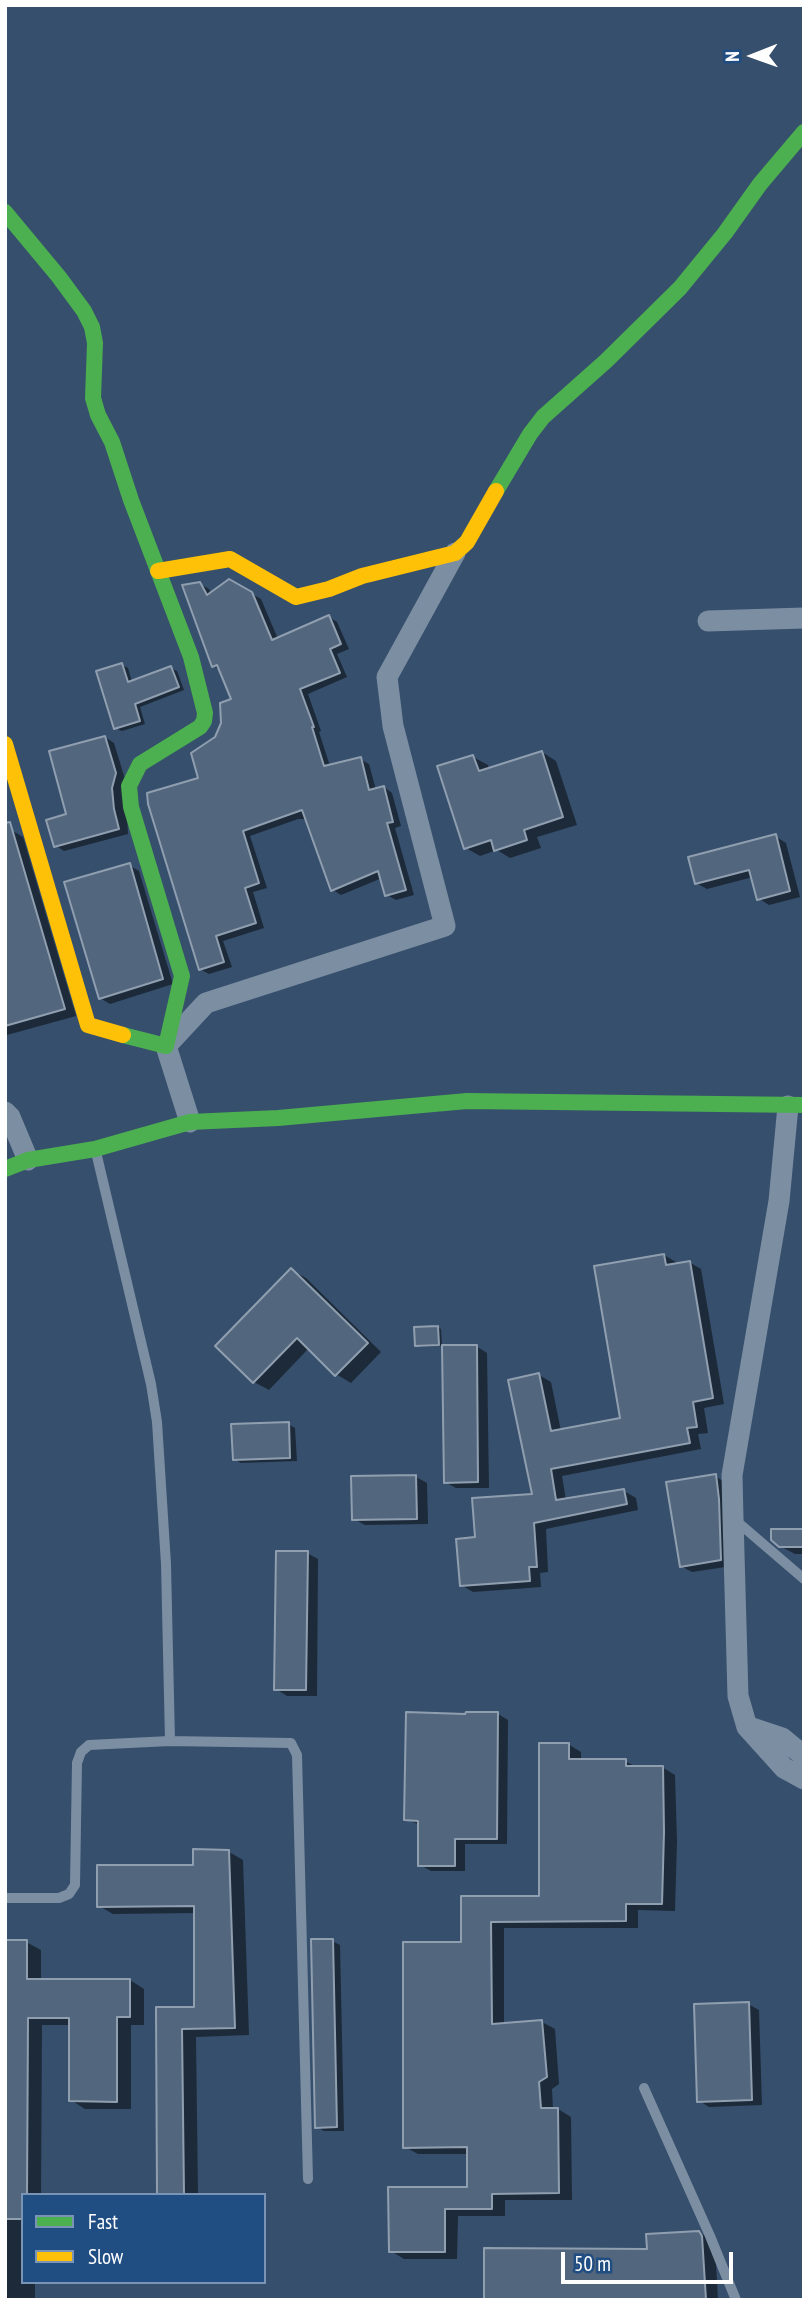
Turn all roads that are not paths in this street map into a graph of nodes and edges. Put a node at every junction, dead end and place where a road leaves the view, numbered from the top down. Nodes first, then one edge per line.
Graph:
1 (804, 132) edge
2 (5, 212) edge
3 (455, 553) junction
4 (158, 571) junction
5 (804, 618) edge
6 (708, 621) dead end
7 (5, 744) edge
8 (166, 1046) junction
9 (796, 1106) edge
10 (5, 1112) edge
11 (190, 1122) junction
12 (95, 1149) junction
13 (28, 1160) junction
14 (5, 1169) edge
15 (733, 1518) junction
16 (804, 1579) edge
17 (747, 1727) junction
18 (170, 1741) junction
19 (804, 1756) edge
20 (804, 1779) edge
21 (5, 1898) edge
22 (644, 2088) dead end
23 (308, 2179) dead end
24 (736, 2300) edge

1 - 3 street
2 - 4 street
3 - 4 street
3 - 8 street
4 - 8 street
5 - 6 street
7 - 8 street
8 - 11 street
9 - 11 street
9 - 15 street
10 - 13 street
11 - 12 street
12 - 13 street
12 - 18 lane
13 - 14 street
15 - 16 lane
15 - 17 street
17 - 19 street
17 - 20 street
18 - 21 lane
18 - 23 lane
22 - 24 lane

